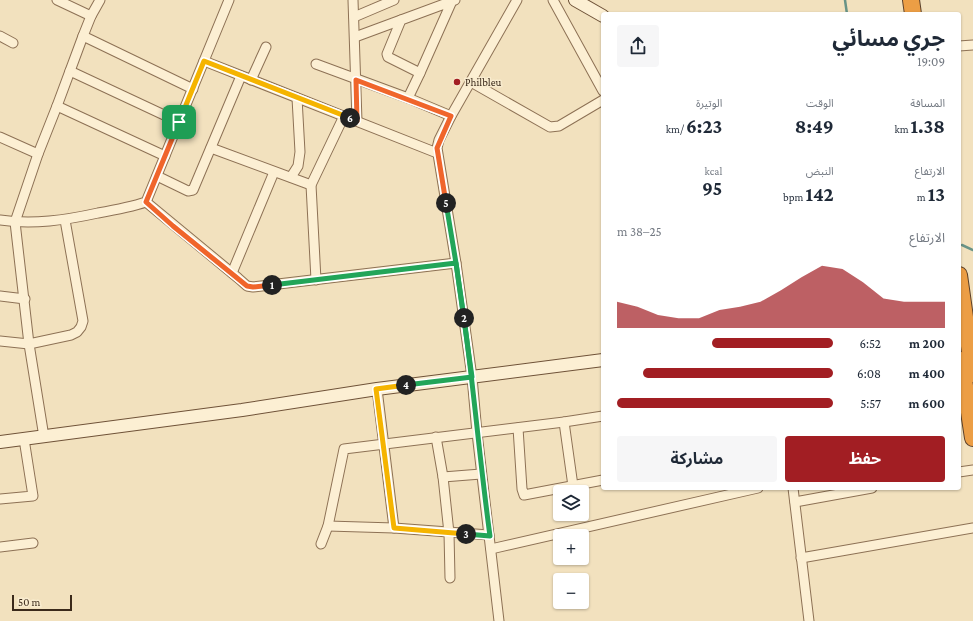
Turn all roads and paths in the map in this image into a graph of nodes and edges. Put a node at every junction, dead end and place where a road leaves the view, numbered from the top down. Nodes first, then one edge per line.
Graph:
1 (57, 0) edge
2 (100, 0) edge
3 (229, 0) edge
4 (353, 0) edge
5 (394, 0) edge
6 (454, 0) edge
7 (517, 0) edge
8 (553, 0) edge
9 (575, 0) edge
10 (911, 0) edge
11 (920, 0) edge
12 (913, 12) edge
13 (922, 12) edge
14 (601, 15) edge
15 (91, 16) junction
16 (354, 17) junction
17 (401, 20) junction
18 (0, 36) edge
19 (82, 36) junction
20 (355, 37) junction
21 (13, 43) dead end
22 (973, 44) edge
23 (961, 46) edge
24 (266, 47) dead end
25 (204, 61) junction
26 (316, 64) dead end
27 (70, 71) junction
28 (420, 73) junction
29 (241, 76) junction
30 (252, 80) junction
31 (356, 80) junction
32 (471, 82) junction
33 (601, 88) edge
34 (193, 89) junction
35 (297, 98) junction
36 (408, 98) junction
37 (601, 101) edge
38 (57, 106) junction
39 (344, 116) junction
40 (451, 116) junction
41 (357, 121) junction
42 (179, 122) junction
43 (0, 137) edge
44 (211, 148) junction
45 (437, 153) junction
46 (38, 154) junction
47 (165, 156) junction
48 (274, 172) junction
49 (157, 176) junction
50 (291, 178) junction
51 (311, 185) junction
52 (146, 202) junction
53 (0, 220) edge
54 (65, 220) junction
55 (15, 222) junction
56 (456, 263) junction
57 (232, 274) junction
58 (316, 280) junction
59 (961, 286) edge
60 (0, 296) edge
61 (25, 299) junction
62 (965, 309) edge
63 (0, 341) edge
64 (30, 344) junction
65 (961, 354) edge
66 (601, 360) edge
67 (472, 377) junction
68 (967, 380) edge
69 (376, 389) junction
70 (601, 416) edge
71 (564, 422) junction
72 (518, 428) junction
73 (477, 433) junction
74 (44, 436) junction
75 (436, 437) junction
76 (973, 438) edge
77 (24, 440) junction
78 (0, 442) edge
79 (383, 444) junction
80 (973, 470) edge
81 (961, 472) edge
82 (481, 474) junction
83 (443, 477) junction
84 (601, 480) edge
85 (573, 485) edge
86 (578, 485) edge
87 (553, 490) edge
88 (749, 490) edge
89 (793, 490) edge
90 (848, 490) edge
91 (836, 491) edge
92 (0, 499) edge
93 (795, 502) junction
94 (328, 526) junction
95 (394, 528) junction
96 (973, 528) edge
97 (450, 533) junction
98 (490, 536) junction
99 (33, 543) dead end
100 (321, 544) dead end
101 (0, 546) edge
102 (491, 549) junction
103 (801, 558) junction
104 (450, 578) dead end
105 (499, 621) edge
106 (809, 621) edge

1 - 15 street
2 - 15 street
3 - 25 street
4 - 16 street
5 - 16 street
6 - 17 street
6 - 28 street
7 - 32 street
8 - 33 street
9 - 14 street
10 - 12 highway
11 - 13 highway
15 - 19 street
16 - 20 street
17 - 20 street
17 - 28 street
18 - 21 street
19 - 27 street
19 - 34 street
20 - 31 street
22 - 23 street
24 - 30 street
25 - 29 street
25 - 34 street
26 - 31 street
27 - 38 street
27 - 42 street
28 - 36 street
29 - 30 street
29 - 44 street
30 - 35 street
31 - 36 street
31 - 41 street
32 - 37 street
32 - 40 street
34 - 42 street
35 - 39 street
35 - 50 street
36 - 40 street
38 - 46 street
38 - 47 street
39 - 41 street
39 - 51 street
40 - 45 street
41 - 45 street
42 - 47 street
43 - 46 street
44 - 48 street
44 - 49 street
45 - 56 street
46 - 55 street
47 - 49 street
48 - 50 street
48 - 57 street
49 - 52 street
50 - 51 street
51 - 58 street
52 - 54 street
52 - 57 street
53 - 55 street
54 - 55 street
54 - 64 street
55 - 61 street
56 - 58 street
56 - 67 street
57 - 58 street
59 - 62 highway
60 - 61 street
61 - 64 street
62 - 68 highway
63 - 64 street
64 - 74 street
65 - 68 highway
66 - 67 street
67 - 69 street
67 - 73 street
68 - 76 highway
69 - 74 street
69 - 79 street
70 - 71 street
71 - 72 street
71 - 85 street
72 - 73 street
72 - 87 street
73 - 75 street
73 - 82 street
74 - 77 street
75 - 79 street
75 - 83 street
77 - 78 street
77 - 92 street
79 - 94 street
79 - 95 street
80 - 81 street
82 - 83 street
82 - 98 street
83 - 97 street
84 - 86 street
88 - 102 street
89 - 93 street
90 - 91 street
91 - 93 street
93 - 103 street
94 - 95 street
94 - 100 street
95 - 97 street
96 - 103 street
97 - 98 street
97 - 104 street
98 - 102 street
99 - 101 street
102 - 105 street
103 - 106 street

